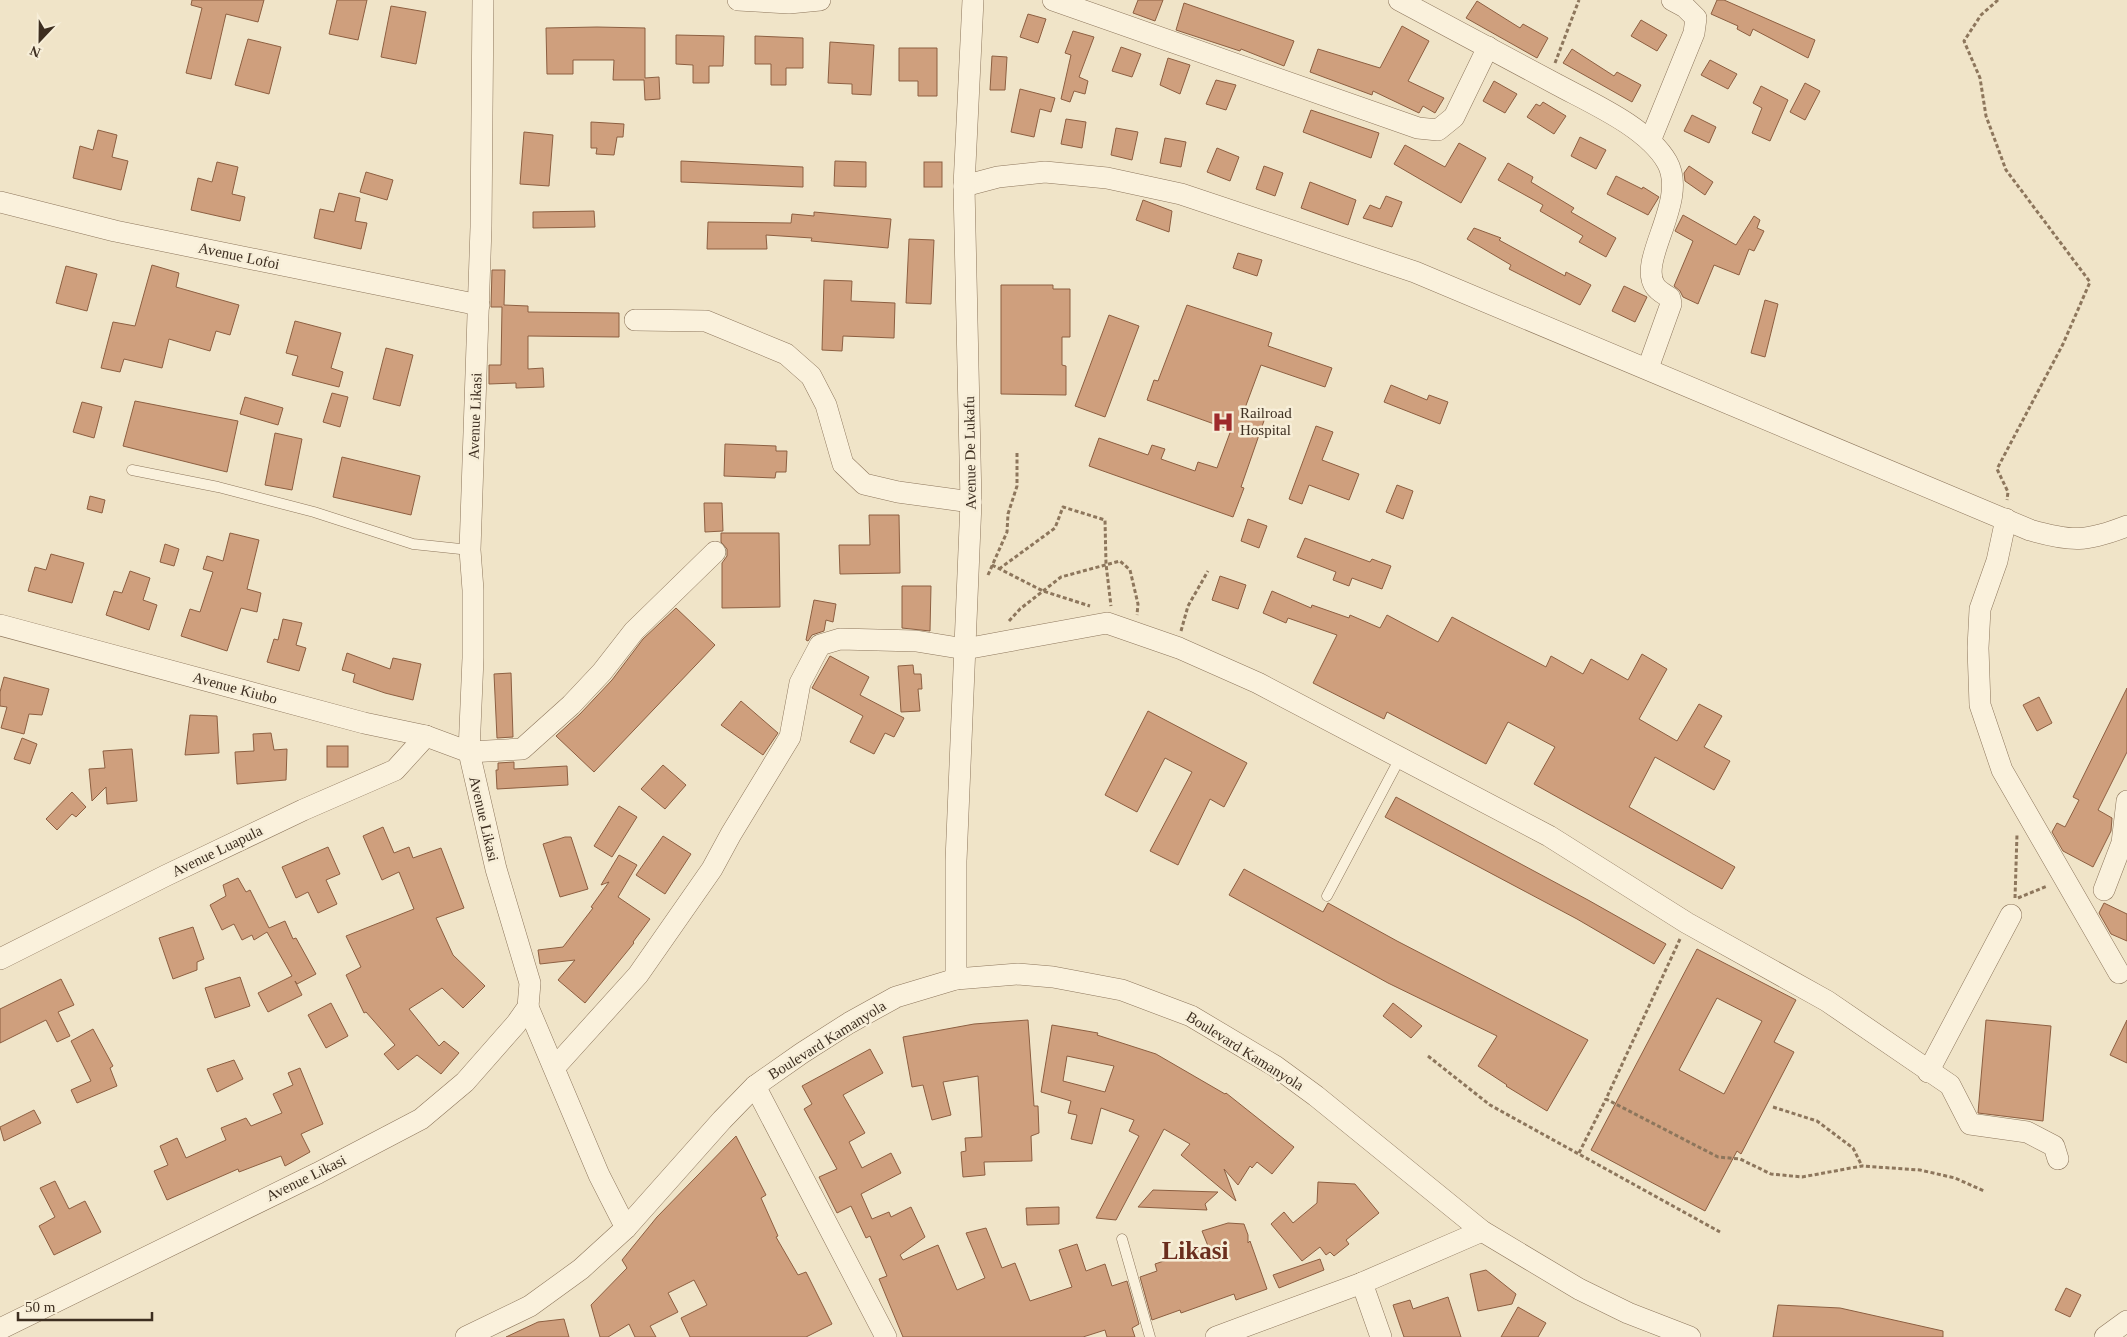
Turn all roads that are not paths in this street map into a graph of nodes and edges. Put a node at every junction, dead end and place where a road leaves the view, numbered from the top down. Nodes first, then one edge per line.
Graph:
1 (483, 0) edge
2 (738, 0) edge
3 (820, 0) edge
4 (973, 0) edge
5 (1054, 0) edge
6 (1400, 0) edge
7 (1672, 0) edge
8 (1488, 47) junction
9 (1650, 141) junction
10 (964, 186) junction
11 (0, 202) edge
12 (478, 305) junction
13 (635, 320) dead end
14 (1648, 368) junction
15 (132, 470) dead end
16 (971, 502) junction
17 (2006, 519) junction
18 (2127, 526) edge
19 (470, 550) junction
20 (714, 552) dead end
21 (0, 625) edge
22 (965, 649) junction
23 (426, 736) junction
24 (469, 752) junction
25 (1400, 758) junction
26 (2127, 801) edge
27 (2104, 890) dead end
28 (1327, 896) dead end
29 (2012, 906) road end
30 (0, 959) edge
31 (2119, 973) dead end
32 (956, 978) junction
33 (528, 1006) junction
34 (555, 1067) junction
35 (1928, 1072) junction
36 (755, 1086) junction
37 (2058, 1159) dead end
38 (626, 1228) junction
39 (1482, 1231) junction
40 (1122, 1239) dead end
41 (1362, 1283) junction
42 (2127, 1321) edge
43 (0, 1329) edge
44 (466, 1337) edge
45 (886, 1337) edge
46 (1150, 1337) edge
47 (1216, 1337) edge
48 (1381, 1337) edge
49 (1690, 1337) edge
50 (2105, 1337) edge

1 - 12 street, Avenue Likasi
2 - 3 street
4 - 10 street, Avenue De Lukafu
5 - 8 street
6 - 8 street
7 - 9 street
8 - 9 street
9 - 14 street
10 - 14 street
10 - 16 street, Avenue De Lukafu
11 - 12 street, Avenue Lofoi
12 - 19 street, Avenue Likasi
13 - 16 street
14 - 17 street
15 - 19 lane
16 - 22 street, Avenue De Lukafu
17 - 18 street
17 - 31 street
19 - 24 street, Avenue Likasi
20 - 24 street
21 - 23 street, Avenue Kiubo
22 - 25 street
22 - 32 street, Avenue De Lukafu
22 - 34 street
23 - 24 street, Avenue Kiubo
23 - 30 street, Avenue Luapula
24 - 33 street, Avenue Likasi
25 - 28 lane
25 - 35 street
26 - 27 street
29 - 35 street
32 - 36 street, Boulevard Kamanyola
32 - 39 street, Boulevard Kamanyola
33 - 34 street
33 - 43 street, Avenue Likasi
34 - 38 street
35 - 37 street
36 - 38 street, Boulevard Kamanyola
36 - 45 street
38 - 44 street, Boulevard Kamanyola
39 - 41 street
39 - 49 street, Boulevard Kamanyola
40 - 46 lane
41 - 47 street
41 - 48 street
42 - 50 street

